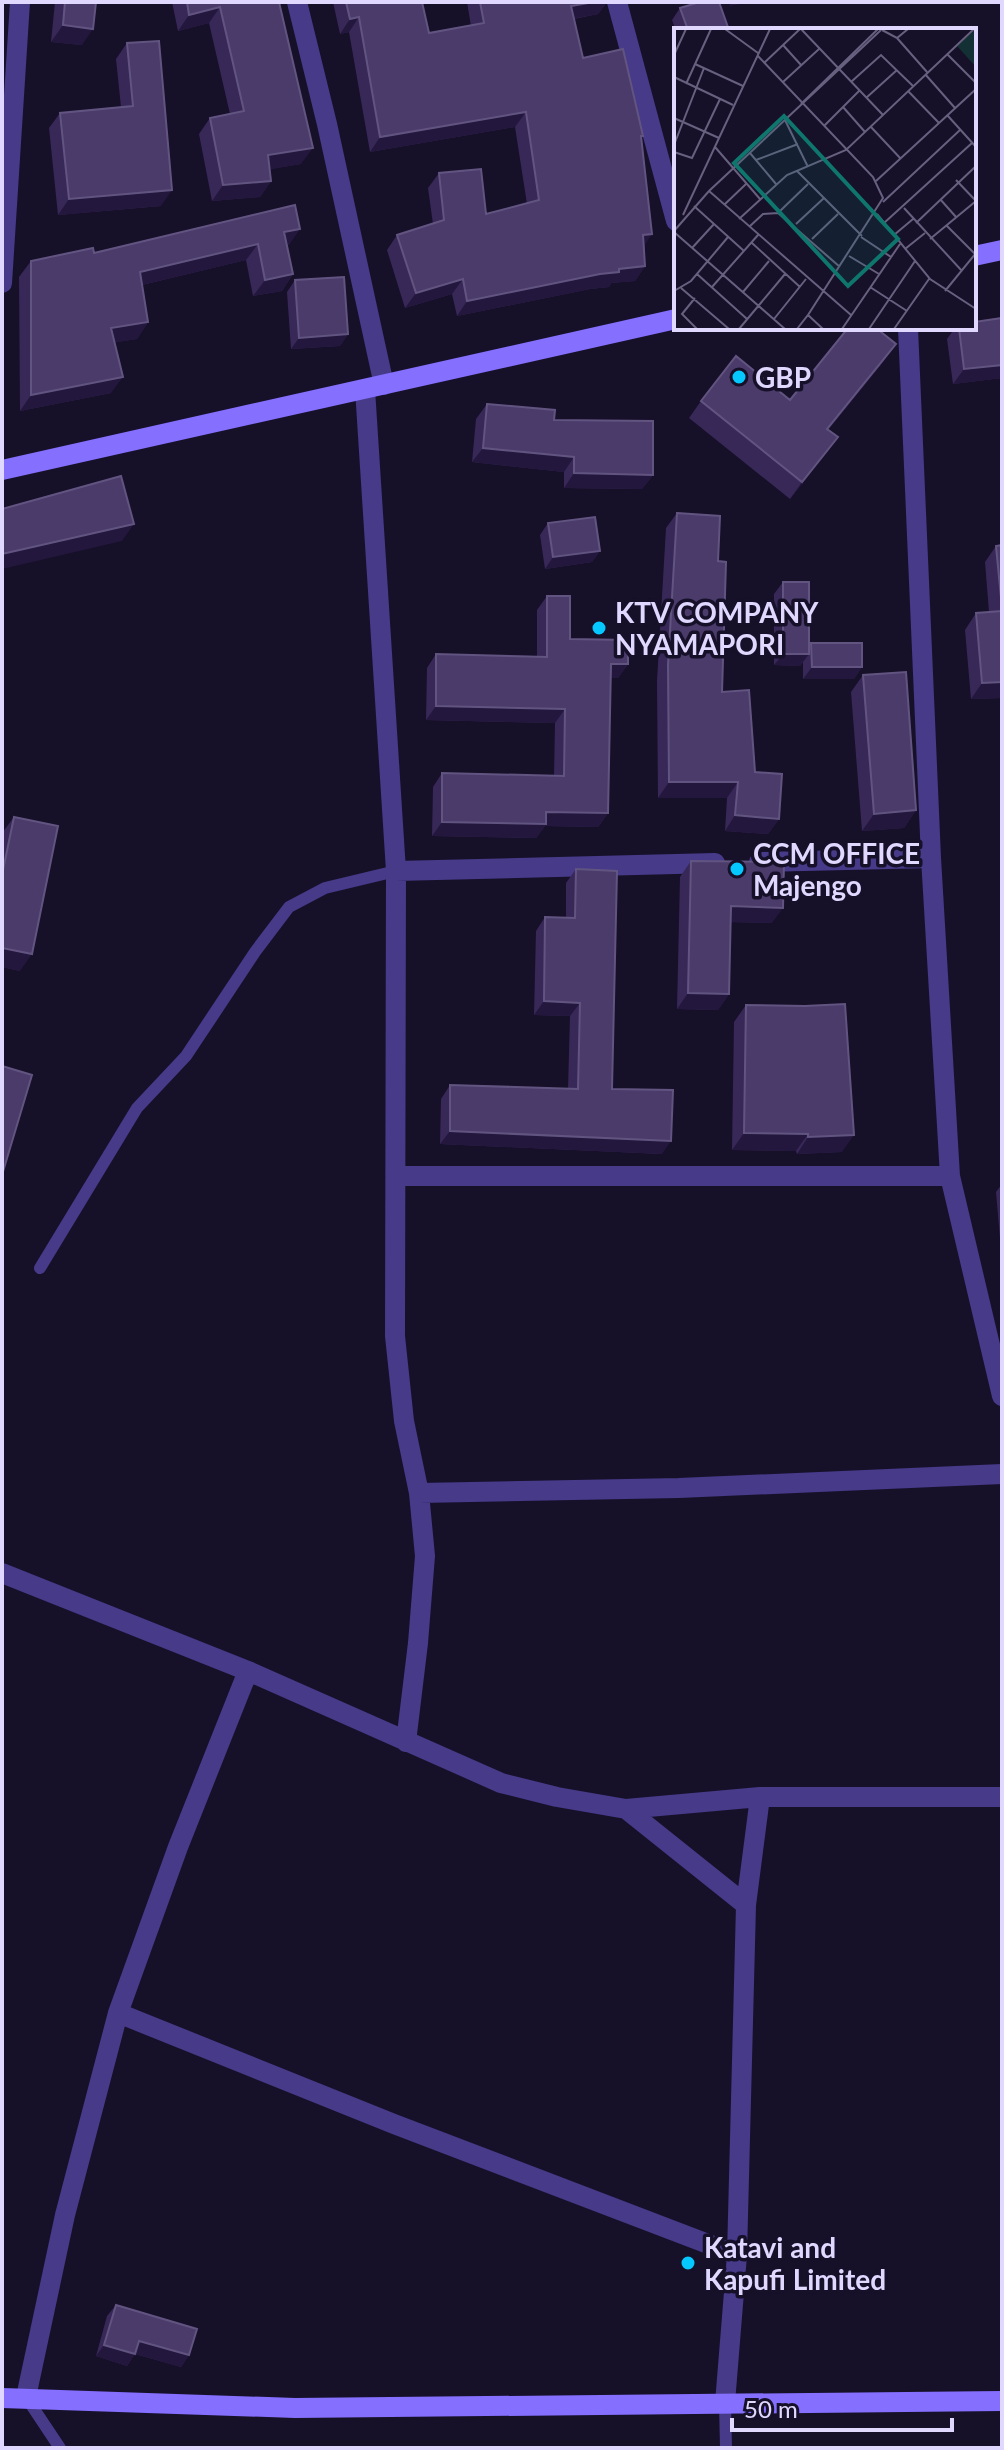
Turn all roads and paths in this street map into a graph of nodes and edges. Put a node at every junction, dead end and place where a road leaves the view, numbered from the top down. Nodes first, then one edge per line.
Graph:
1 (20, 2) edge
2 (297, 2) edge
3 (617, 2) edge
4 (8, 80) edge
5 (674, 214) edge
6 (1002, 250) edge
7 (976, 256) edge
8 (2, 283) edge
9 (674, 319) edge
10 (908, 330) edge
11 (374, 387) junction
12 (2, 470) edge
13 (931, 858) junction
14 (396, 871) junction
15 (396, 1176) junction
16 (950, 1176) junction
17 (40, 1268) dead end
18 (1002, 1396) edge
19 (1002, 1474) edge
20 (419, 1493) junction
21 (2, 1573) edge
22 (248, 1671) junction
23 (406, 1742) junction
24 (760, 1797) junction
25 (1002, 1797) edge
26 (626, 1809) junction
27 (746, 1905) junction
28 (118, 2013) junction
29 (737, 2255) junction
30 (26, 2397) junction
31 (2, 2398) edge
32 (1002, 2401) edge
33 (725, 2403) junction
34 (60, 2448) edge
35 (726, 2448) edge

1 - 4 street
2 - 11 street
3 - 5 street
4 - 8 street
6 - 7 street
9 - 11 street
10 - 13 street
11 - 12 street
11 - 14 street
13 - 14 street
13 - 16 street
14 - 15 street
14 - 17 lane
15 - 16 street
15 - 20 street
16 - 18 street
19 - 20 street
20 - 23 street
21 - 22 street
22 - 23 street
22 - 28 street
23 - 26 street
24 - 25 street
24 - 26 street
24 - 27 street
26 - 27 street
27 - 29 street
28 - 29 street
28 - 30 street
29 - 33 street
30 - 31 street
30 - 33 street
30 - 34 lane
32 - 33 street
33 - 35 lane

